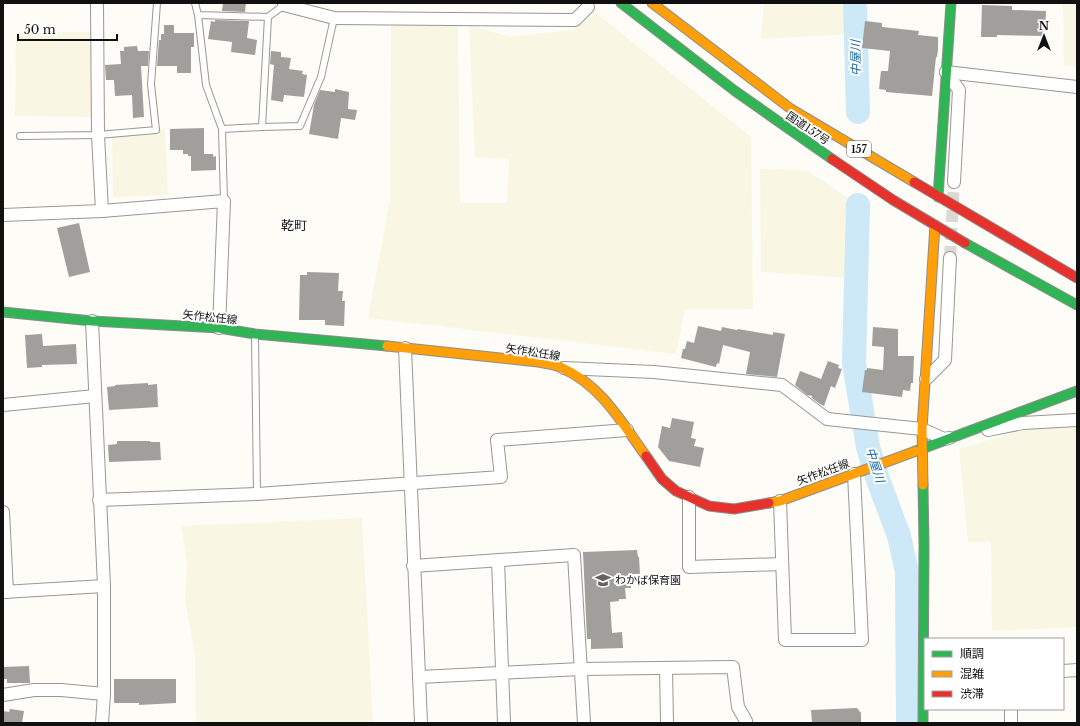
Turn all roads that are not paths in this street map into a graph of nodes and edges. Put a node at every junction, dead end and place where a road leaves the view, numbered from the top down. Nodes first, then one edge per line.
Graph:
1 (97, 3) edge
2 (157, 3) edge
3 (195, 3) edge
4 (620, 3) edge
5 (652, 3) edge
6 (951, 3) edge
7 (284, 4) edge
8 (588, 7) dead end
9 (198, 15) junction
10 (268, 17) junction
11 (334, 18) junction
12 (946, 72) junction
13 (1077, 87) edge
14 (262, 127) junction
15 (222, 129) junction
16 (98, 135) junction
17 (20, 136) dead end
18 (954, 182) tunnel mouth
19 (938, 197) junction
20 (224, 202) junction
21 (102, 211) junction
22 (3, 215) edge
23 (935, 225) junction
24 (950, 258) tunnel mouth
25 (1077, 278) edge
26 (1077, 304) edge
27 (3, 312) edge
28 (92, 321) junction
29 (219, 328) junction
30 (254, 334) junction
31 (405, 348) junction
32 (561, 367) junction
33 (926, 379) junction
34 (1077, 391) edge
35 (95, 396) junction
36 (3, 404) edge
37 (1077, 420) edge
38 (922, 429) junction
39 (627, 430) junction
40 (944, 439) junction
41 (922, 449) junction
42 (857, 473) junction
43 (410, 483) junction
44 (257, 494) junction
45 (689, 497) junction
46 (99, 500) junction
47 (780, 501) junction
48 (3, 512) edge
49 (498, 560) junction
50 (782, 564) junction
51 (413, 566) junction
52 (104, 586) junction
53 (5, 592) edge
54 (666, 668) junction
55 (581, 669) junction
56 (1077, 670) edge
57 (1064, 671) edge
58 (502, 672) junction
59 (419, 677) junction
60 (924, 679) edge
61 (104, 694) junction
62 (3, 695) edge
63 (1011, 710) edge
64 (102, 723) edge
65 (421, 723) edge
66 (504, 723) edge
67 (584, 723) edge
68 (667, 723) edge
69 (746, 723) edge
70 (923, 723) edge
71 (1011, 723) edge

1 - 16 street
2 - 16 lane
3 - 9 lane
4 - 23 main road, 国道157号 / 157
5 - 19 main road, 国道157号 / 157
6 - 12 main road
7 - 10 lane
7 - 11 street
8 - 11 street
9 - 10 lane
9 - 15 lane
10 - 14 lane
11 - 14 lane
12 - 13 street
12 - 18 street
12 - 19 main road
14 - 15 lane
15 - 20 lane
16 - 17 lane
16 - 21 street
19 - 25 main road, 国道157号 / 157
20 - 21 street
20 - 29 street
21 - 22 street
23 - 26 main road, 国道157号 / 157
23 - 33 main road
24 - 33 street
27 - 28 main road, 矢作松任線
28 - 29 main road, 矢作松任線
28 - 35 street
29 - 30 main road, 矢作松任線
30 - 31 main road, 矢作松任線
30 - 44 lane
31 - 32 main road, 矢作松任線
31 - 43 street
32 - 38 street
32 - 39 main road, 矢作松任線
33 - 38 main road
34 - 40 main road, 矢作松任線
35 - 36 street
35 - 46 street
37 - 40 street
38 - 40 street
38 - 41 main road
39 - 43 street
39 - 45 main road, 矢作松任線
40 - 41 main road, 矢作松任線
41 - 42 main road, 矢作松任線
41 - 60 main road
42 - 47 main road, 矢作松任線
42 - 50 street
43 - 44 street
43 - 51 street
44 - 46 street
45 - 47 main road, 矢作松任線
45 - 50 street
46 - 52 street
47 - 50 street
48 - 53 street
49 - 51 street
49 - 55 street
49 - 58 street
51 - 59 street
52 - 53 street
52 - 61 street
54 - 55 street
54 - 68 street
54 - 69 street
55 - 58 street
55 - 67 street
56 - 57 street
58 - 59 street
58 - 66 street
59 - 65 street
60 - 70 main road
61 - 62 street
61 - 64 street
63 - 71 street

